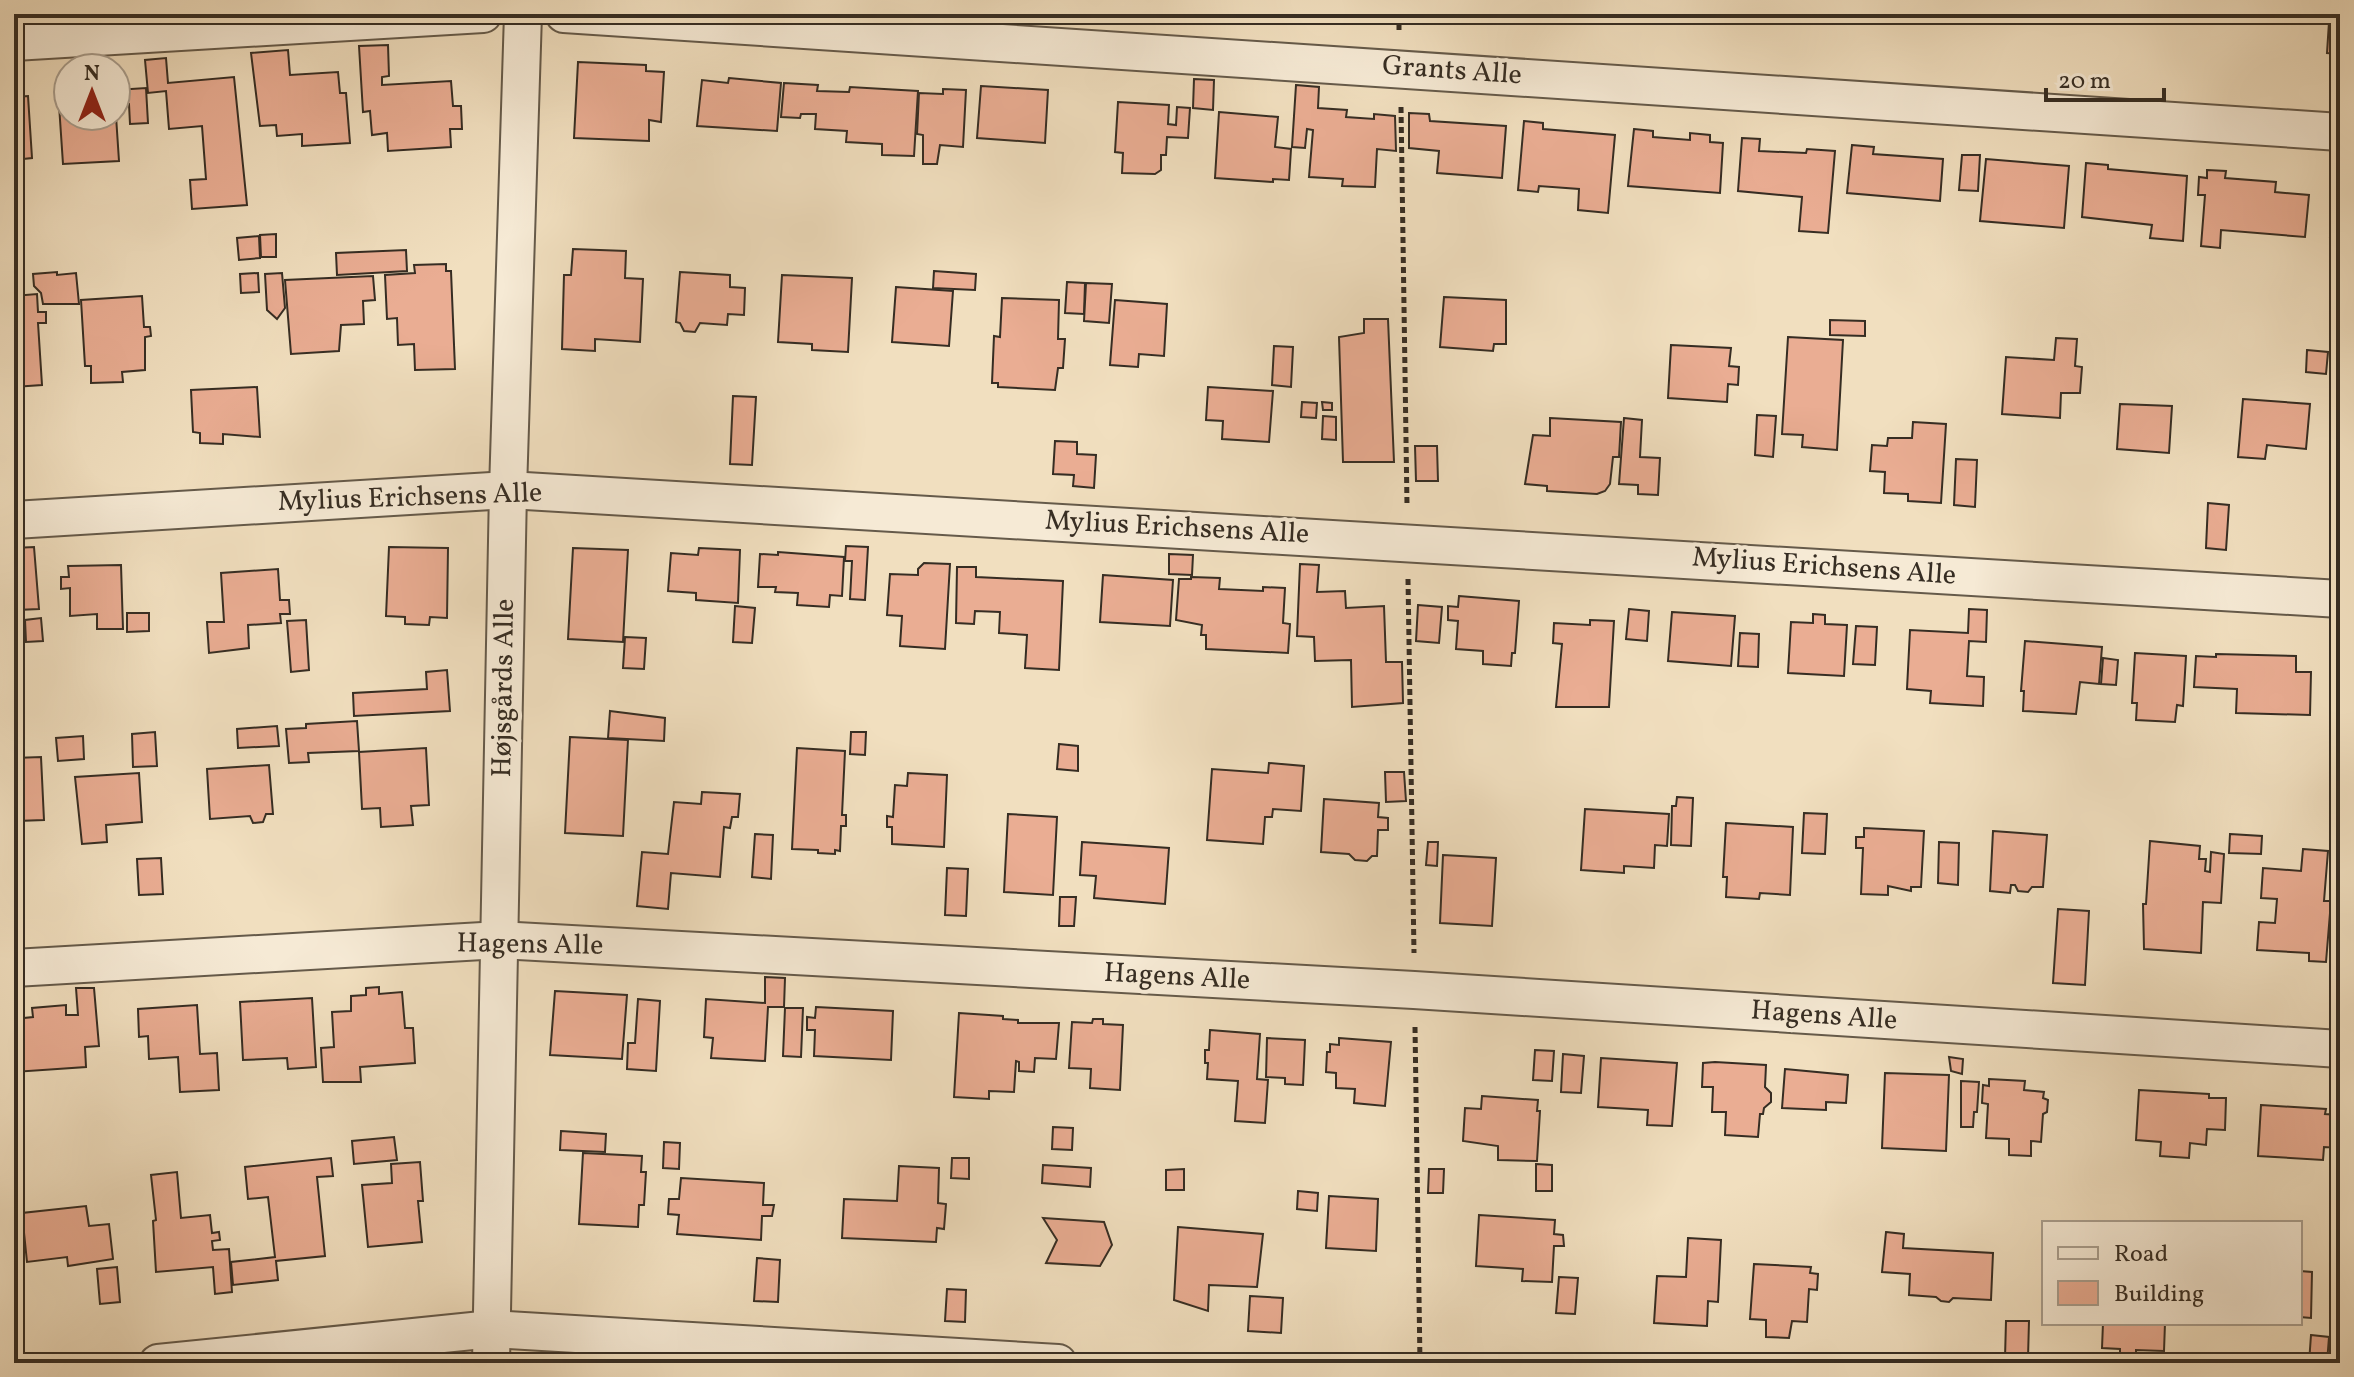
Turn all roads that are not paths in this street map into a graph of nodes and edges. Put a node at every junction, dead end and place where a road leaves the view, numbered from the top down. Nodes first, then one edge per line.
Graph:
1 (483, 14) edge
2 (523, 14) edge
3 (564, 14) edge
4 (14, 42) edge
5 (2340, 132) edge
6 (508, 490) junction
7 (14, 520) edge
8 (2340, 599) edge
9 (500, 940) junction
10 (14, 968) edge
11 (2340, 1049) edge
12 (491, 1346) edge
13 (158, 1363) edge
14 (1058, 1363) edge

1 - 4 street
2 - 6 street, Højsgårds Alle
3 - 5 street, Grants Alle
6 - 7 street, Mylius Erichsens Alle
6 - 8 street, Mylius Erichsens Alle
6 - 9 street, Højsgårds Alle
9 - 10 street, Hagens Alle
9 - 11 street, Hagens Alle
9 - 12 street, Højsgårds Alle
12 - 13 street
12 - 14 street

